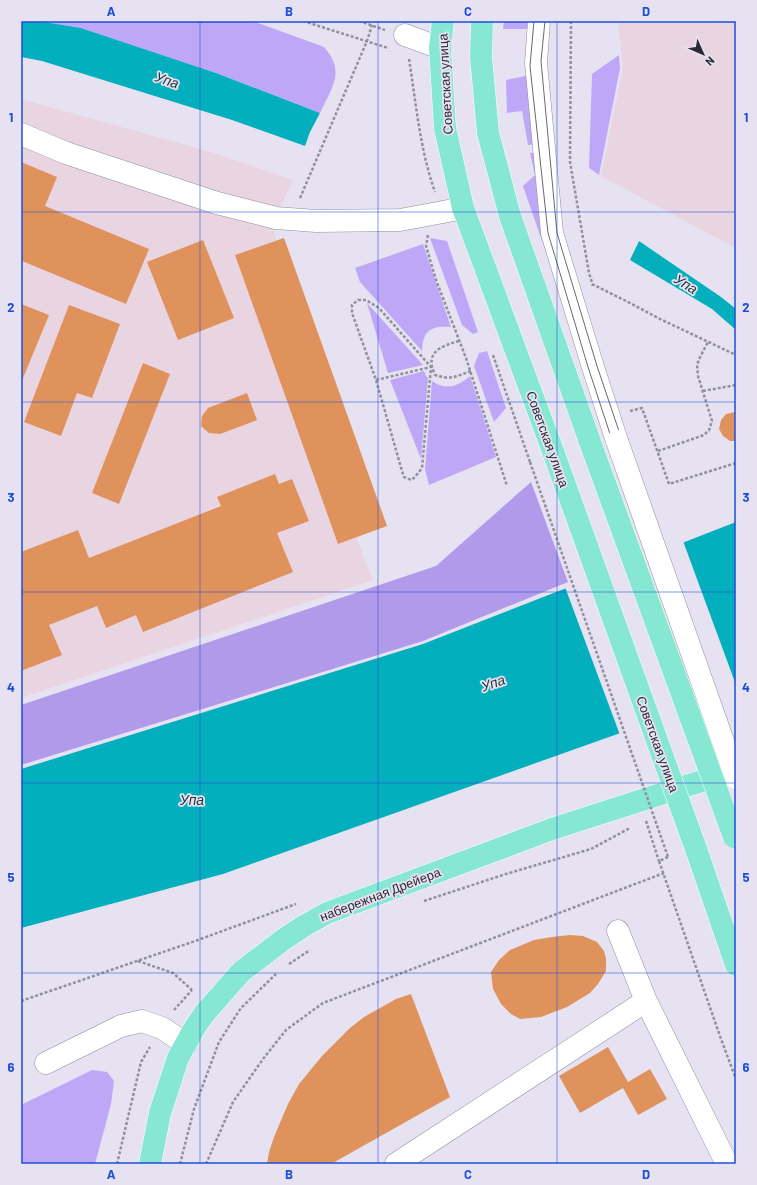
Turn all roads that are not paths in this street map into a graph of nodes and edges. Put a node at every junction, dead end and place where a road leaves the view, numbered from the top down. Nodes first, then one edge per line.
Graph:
1 (443, 21) edge
2 (482, 21) edge
3 (539, 21) edge
4 (400, 42) road end
5 (440, 48) junction
6 (21, 134) edge
7 (463, 208) junction
8 (736, 771) edge
9 (736, 778) edge
10 (735, 840) edge
11 (618, 931) dead end
12 (736, 965) edge
13 (646, 1000) junction
14 (186, 1044) junction
15 (46, 1063) dead end
16 (150, 1164) edge
17 (396, 1164) edge
18 (727, 1164) edge

1 - 5 main road, Советская улица
2 - 10 main road, bridge
3 - 9 street, bridge
4 - 5 street
5 - 7 main road, Советская улица
6 - 7 street
7 - 12 main road, Советская улица, bridge
8 - 14 main road, набережная Дрейера
11 - 13 street
13 - 17 street
13 - 18 street
14 - 15 street
14 - 16 main road, набережная Дрейера

